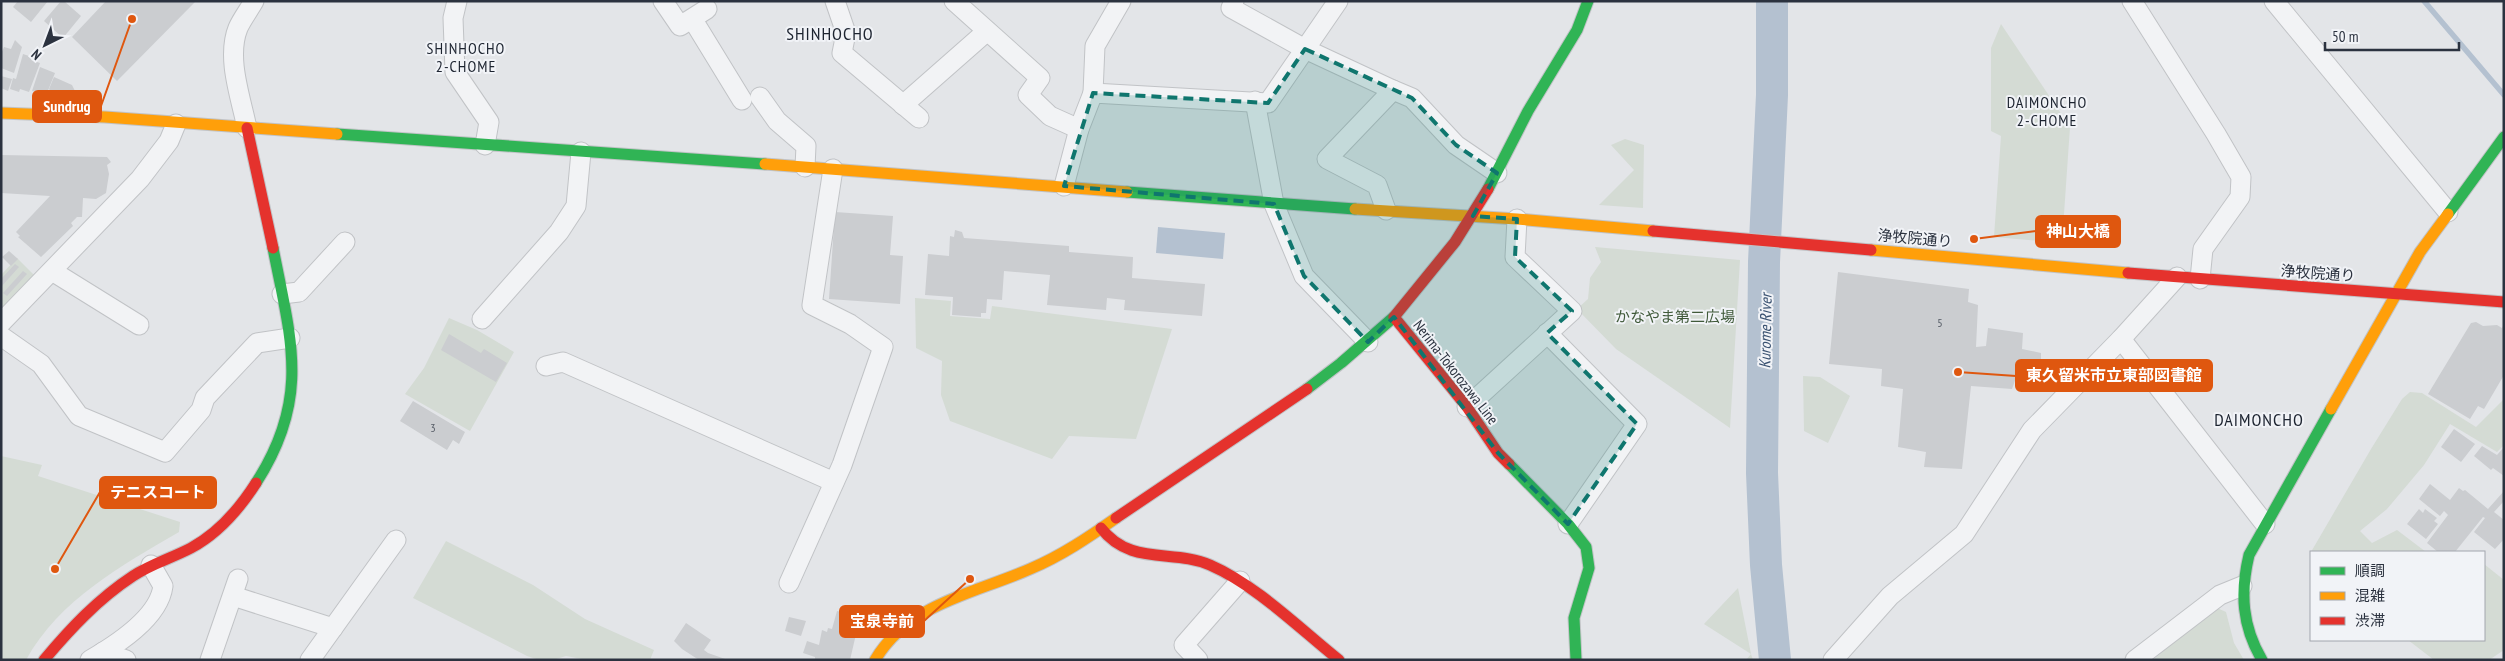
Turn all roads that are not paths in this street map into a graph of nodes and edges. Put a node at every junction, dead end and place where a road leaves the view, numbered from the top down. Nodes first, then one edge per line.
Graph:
1 (254, 1) edge
2 (457, 1) edge
3 (663, 1) edge
4 (835, 1) edge
5 (954, 1) edge
6 (1121, 1) edge
7 (1234, 1) edge
8 (1338, 1) edge
9 (1588, 1) edge
10 (2132, 1) edge
11 (2274, 1) edge
12 (986, 32) junction
13 (1305, 48) junction
14 (1393, 90) junction
15 (1093, 93) junction
16 (1255, 101) junction
17 (903, 105) junction
18 (1, 112) edge
19 (919, 118) dead end
20 (176, 124) junction
21 (247, 128) junction
22 (1079, 129) junction
23 (2504, 137) edge
24 (485, 145) junction
25 (581, 152) junction
26 (806, 167) junction
27 (833, 169) junction
28 (1497, 173) junction
29 (1064, 186) junction
30 (1274, 204) junction
31 (1386, 210) junction
32 (2448, 212) junction
33 (1472, 216) junction
34 (1517, 218) junction
35 (345, 242) dead end
36 (52, 271) junction
37 (2176, 277) junction
38 (2200, 279) junction
39 (282, 294) junction
40 (2396, 294) junction
41 (2504, 302) edge
42 (1394, 317) junction
43 (482, 319) dead end
44 (1, 323) edge
45 (139, 325) dead end
46 (1548, 333) junction
47 (1, 336) edge
48 (290, 338) junction
49 (2121, 339) junction
50 (1368, 342) junction
51 (546, 366) dead end
52 (1467, 407) junction
53 (834, 482) junction
54 (1568, 524) junction
55 (2265, 524) junction
56 (1101, 528) junction
57 (396, 540) dead end
58 (151, 566) junction
59 (1240, 582) junction
60 (788, 583) dead end
61 (2242, 586) junction
62 (333, 628) junction
63 (96, 656) edge
64 (44, 660) edge
65 (126, 660) edge
66 (210, 660) edge
67 (310, 660) edge
68 (875, 660) edge
69 (1198, 660) edge
70 (1340, 660) edge
71 (1576, 660) edge
72 (1833, 660) edge
73 (2135, 660) edge
74 (2262, 660) edge

1 - 21 street
2 - 24 street
3 - 26 street
4 - 17 street
5 - 12 street
6 - 15 street
7 - 13 street
8 - 13 street
9 - 28 street, Nerima-Tokorozawa Line
10 - 38 street
11 - 32 street
12 - 17 street
12 - 22 street
13 - 14 street
13 - 16 street
14 - 28 street
14 - 31 street
15 - 16 street
15 - 22 street
16 - 30 street
17 - 19 street
18 - 20 street, 浄牧院通り
20 - 21 street, 浄牧院通り
20 - 36 street
21 - 24 street, 浄牧院通り
21 - 39 street
22 - 29 street
23 - 32 street
24 - 25 street, 浄牧院通り
25 - 26 street, 浄牧院通り
25 - 43 street
26 - 27 street, 浄牧院通り
27 - 29 street, 浄牧院通り
27 - 53 street
28 - 33 street, Nerima-Tokorozawa Line
29 - 30 street, 浄牧院通り
30 - 31 street, 浄牧院通り
30 - 50 street
31 - 33 street, 浄牧院通り
32 - 40 street
33 - 34 street, 浄牧院通り
33 - 42 street, Nerima-Tokorozawa Line
34 - 37 street, 浄牧院通り
34 - 46 street
35 - 39 street
36 - 44 street
36 - 45 street
37 - 38 street, 浄牧院通り
37 - 49 street
38 - 40 street, 浄牧院通り
39 - 48 street
40 - 41 street, 浄牧院通り
40 - 55 street
42 - 50 street
42 - 52 street, Nerima-Tokorozawa Line
46 - 52 street
46 - 54 street
47 - 48 street
48 - 58 street
49 - 55 street
49 - 72 street
50 - 56 street
51 - 53 street
52 - 54 street, Nerima-Tokorozawa Line
53 - 60 street
54 - 71 street, Nerima-Tokorozawa Line
55 - 61 street
56 - 59 street
56 - 68 street
57 - 62 street
58 - 63 street
58 - 64 street
59 - 69 street
59 - 70 street
61 - 73 street
61 - 74 street
62 - 66 street
62 - 67 street
63 - 65 street

